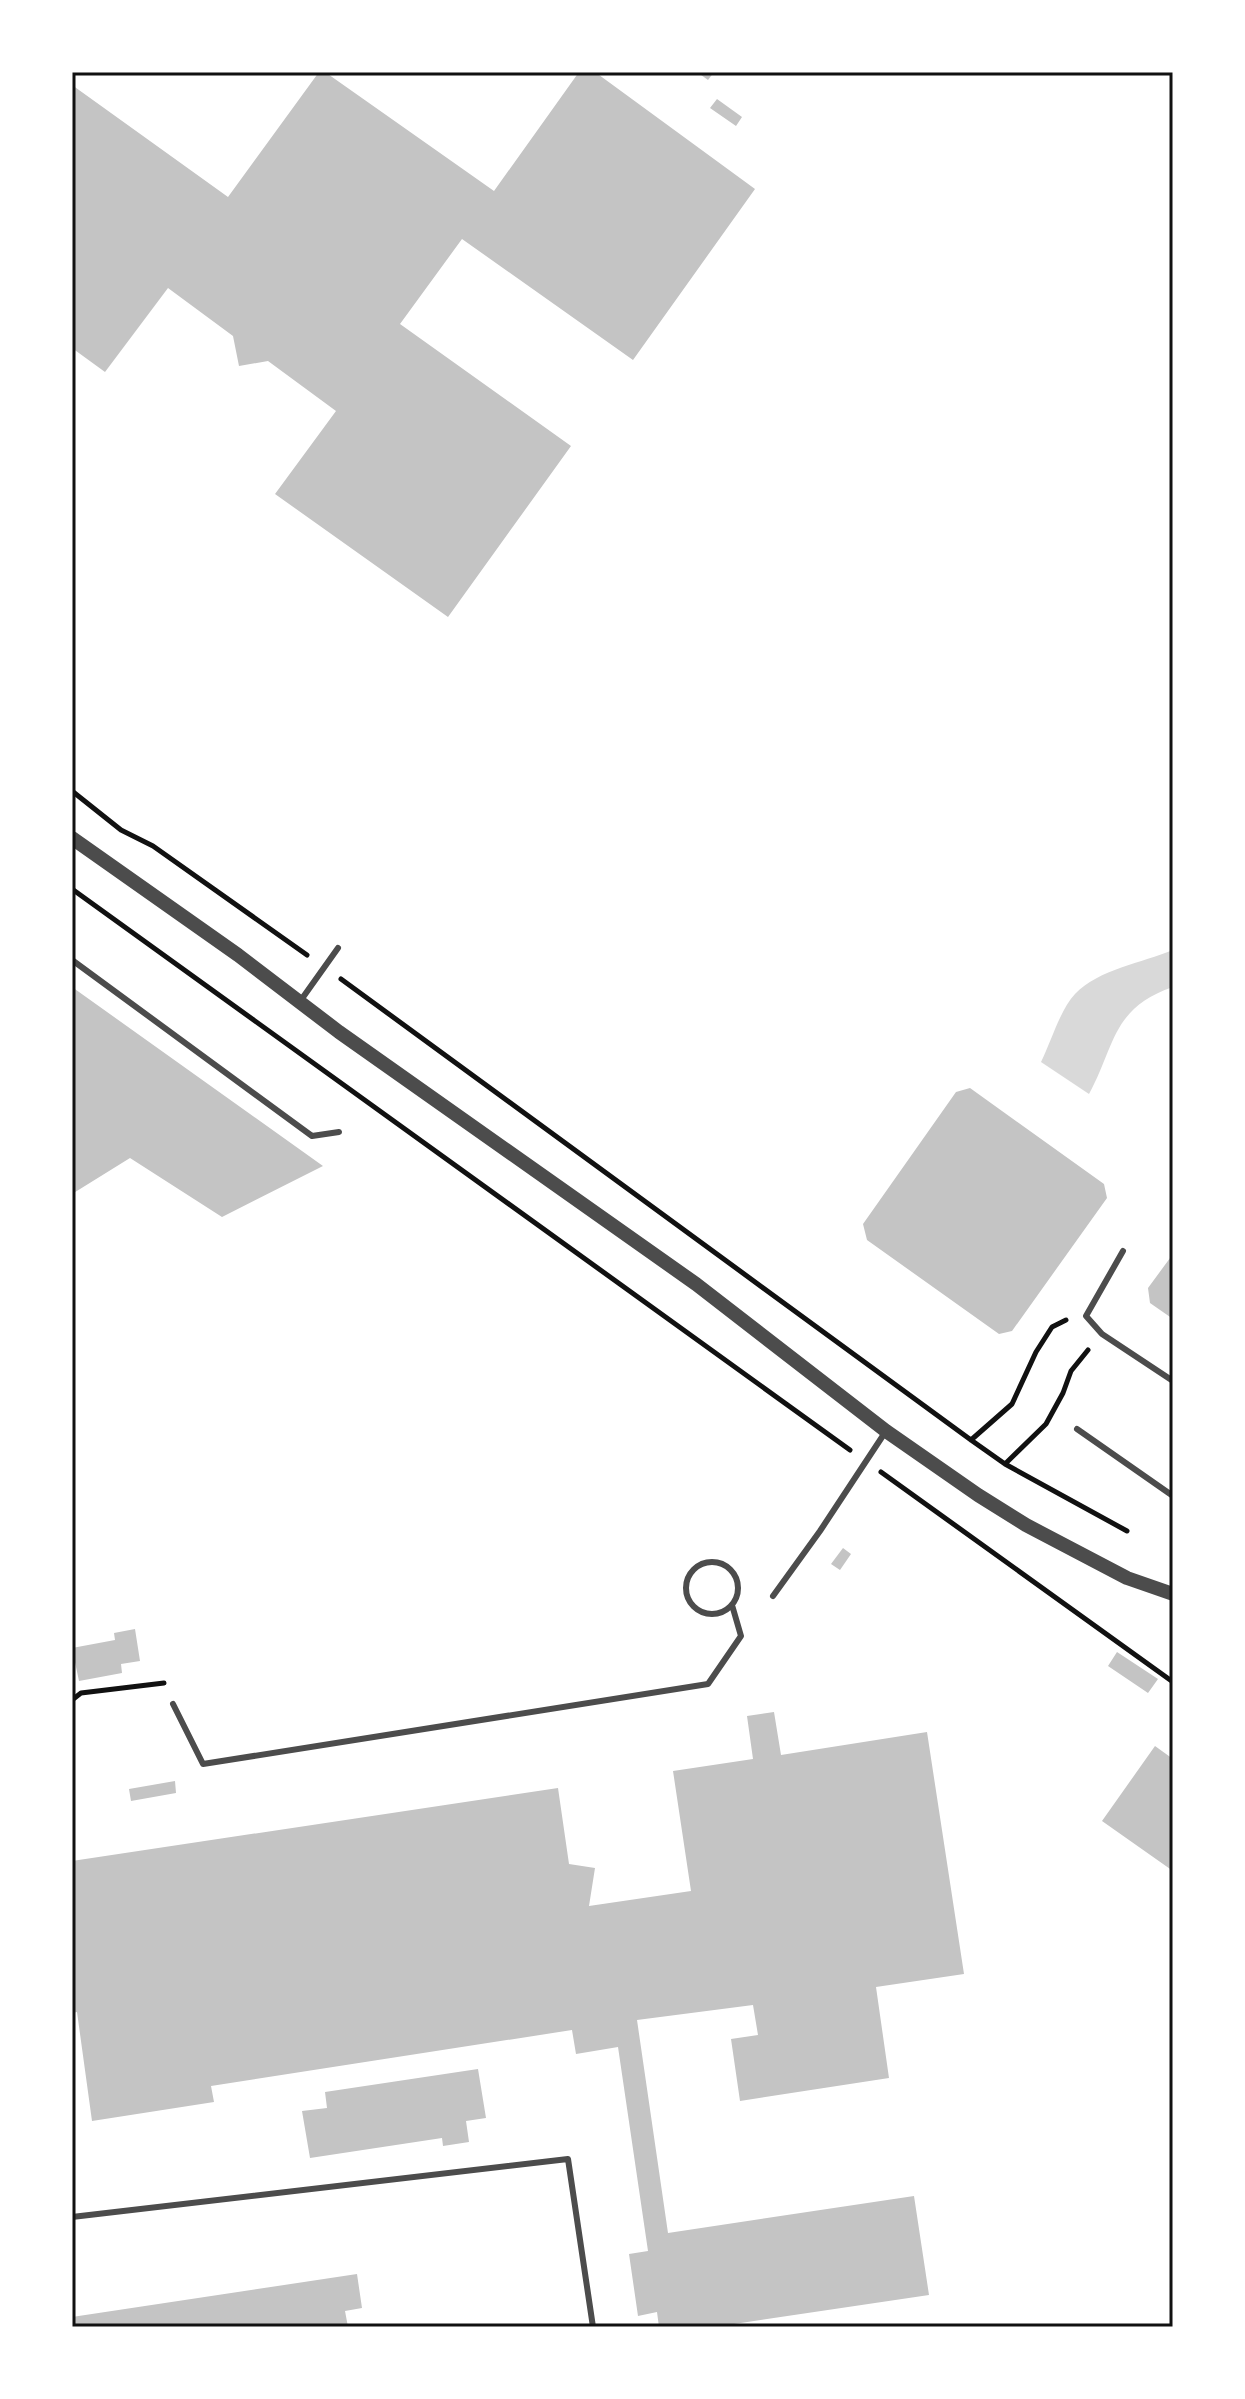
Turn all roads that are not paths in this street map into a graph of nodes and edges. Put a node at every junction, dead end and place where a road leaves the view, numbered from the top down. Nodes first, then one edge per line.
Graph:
1 (72, 838) edge
2 (338, 948) dead end
3 (72, 960) edge
4 (298, 1003) junction
5 (339, 1132) dead end
6 (1123, 1251) dead end
7 (1173, 1381) edge
8 (1077, 1429) dead end
9 (886, 1431) junction
10 (1173, 1496) edge
11 (1173, 1594) edge
12 (773, 1596) dead end
13 (732, 1605) junction
14 (173, 1704) dead end
15 (72, 2217) edge
16 (593, 2327) edge

1 - 4 street
2 - 4 lane
3 - 5 lane
4 - 9 street
6 - 7 lane
8 - 10 lane
9 - 11 street
9 - 12 lane
13 - 13 lane
13 - 14 lane
15 - 16 lane

